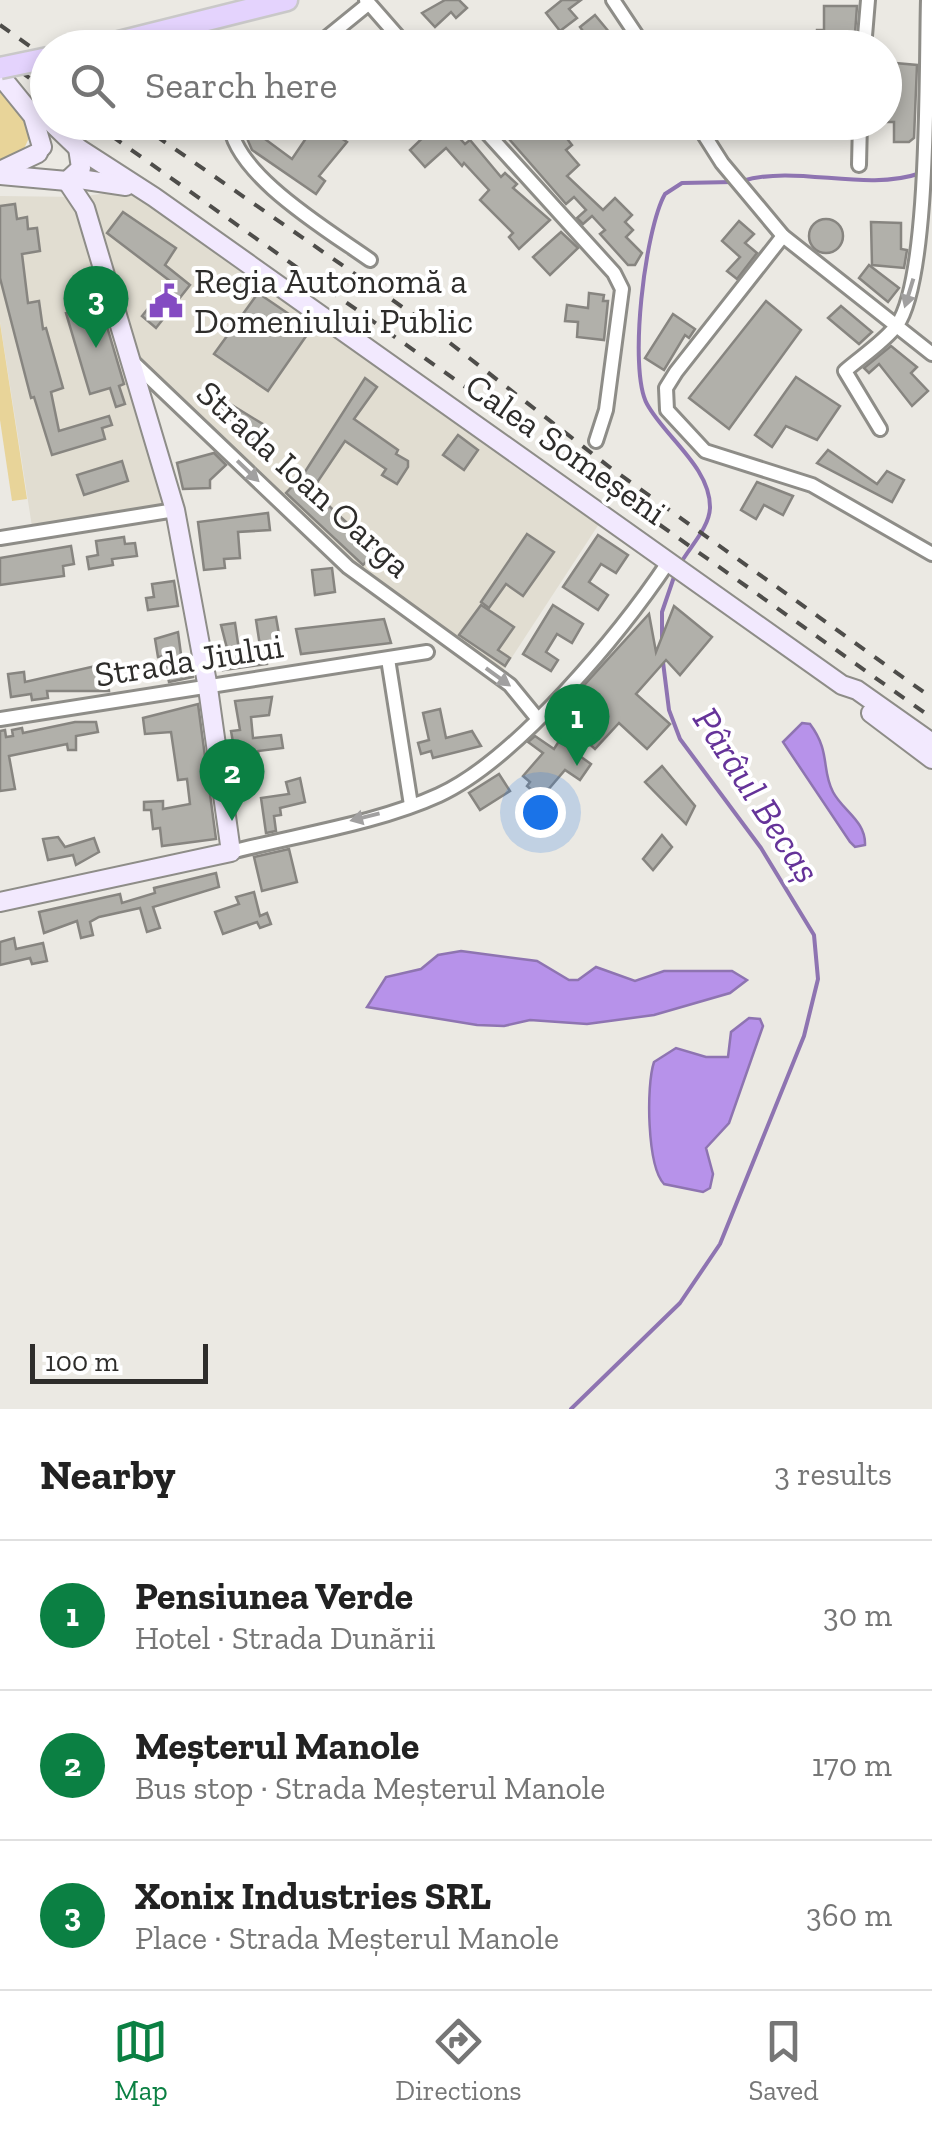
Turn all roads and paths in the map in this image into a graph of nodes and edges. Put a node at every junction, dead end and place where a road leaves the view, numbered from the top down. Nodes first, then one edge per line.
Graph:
1 (287, 0) edge
2 (612, 0) edge
3 (868, 0) edge
4 (928, 0) edge
5 (367, 2) edge
6 (168, 30) edge
7 (335, 30) edge
8 (392, 30) edge
9 (633, 30) edge
10 (866, 30) edge
11 (30, 65) edge
12 (2, 77) edge
13 (30, 103) edge
14 (30, 112) edge
15 (37, 140) edge
16 (55, 140) edge
17 (63, 140) edge
18 (69, 140) edge
19 (234, 140) edge
20 (492, 140) edge
21 (707, 140) edge
22 (860, 140) edge
23 (74, 145) junction
24 (40, 150) junction
25 (859, 165) dead end
26 (0, 173) edge
27 (47, 178) junction
28 (70, 180) junction
29 (154, 197) junction
30 (783, 236) junction
31 (370, 260) dead end
32 (896, 326) junction
33 (932, 354) edge
34 (127, 356) junction
35 (880, 428) dead end
36 (596, 441) dead end
37 (176, 510) junction
38 (0, 538) edge
39 (932, 554) edge
40 (670, 562) junction
41 (427, 652) dead end
42 (388, 658) junction
43 (842, 685) junction
44 (208, 688) junction
45 (537, 718) junction
46 (0, 720) edge
47 (932, 742) edge
48 (932, 760) edge
49 (411, 805) junction
50 (231, 852) junction
51 (0, 902) edge

1 - 6 main road
2 - 9 street
3 - 10 street
4 -> 32 street
5 - 7 street
5 - 8 street
11 - 12 main road, bridge
12 - 13 main road, Calea Someșeni
12 - 14 main road
15 - 24 main road
16 - 24 main road
17 - 23 main road
18 - 23 main road, Calea Someșeni
19 - 31 street
20 - 36 street
21 - 30 street
22 - 25 street
23 - 28 main road
23 - 29 main road, Calea Someșeni
24 - 26 main road
24 - 27 main road
26 - 27 main road
27 - 28 main road
28 - 29 main road, Calea Someșeni
28 - 34 main road
29 - 40 main road, Calea Someșeni
30 - 32 street
30 - 39 street
32 - 33 street
32 - 35 street
34 - 37 main road
34 -> 45 street, Strada Ioan Oarga
37 - 38 street
37 - 44 main road
40 - 43 main road, Calea Someșeni
40 - 45 street
41 - 42 street, Strada Jiului
42 - 44 street, Strada Jiului
42 - 49 street
43 - 47 main road, Calea Someșeni
43 - 48 main road, Calea Someșeni
44 - 46 street, Strada Jiului
44 - 50 main road
45 - 49 street
49 -> 50 street
50 - 51 main road

